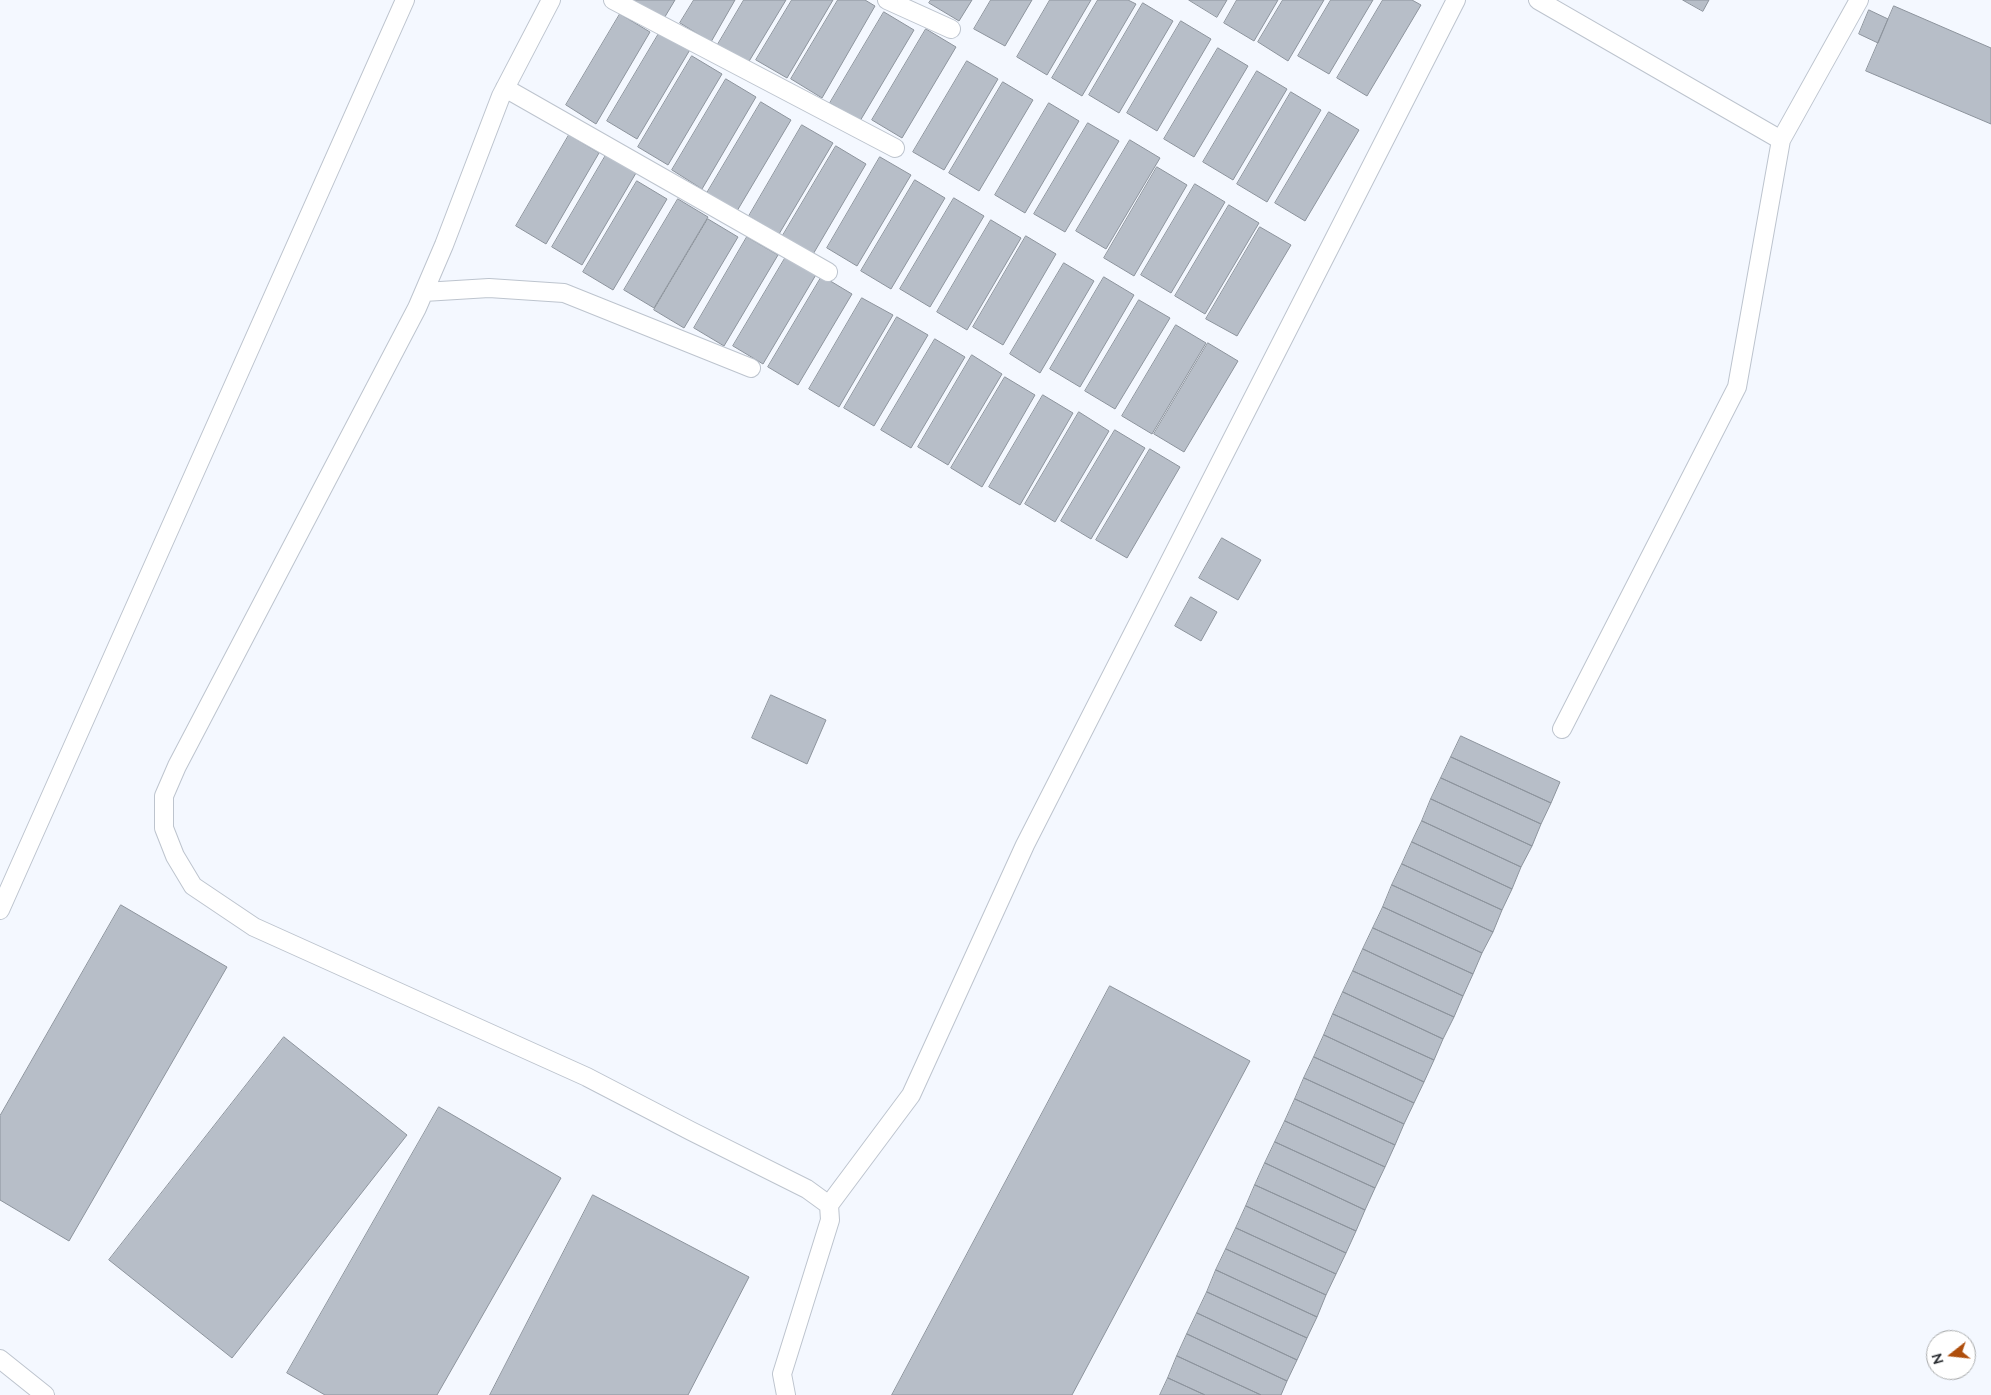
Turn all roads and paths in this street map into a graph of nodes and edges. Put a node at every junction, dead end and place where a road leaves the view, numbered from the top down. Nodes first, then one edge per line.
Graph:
1 (405, 0) edge
2 (551, 0) edge
3 (613, 0) edge
4 (886, 0) edge
5 (1456, 0) edge
6 (1538, 0) edge
7 (1859, 0) edge
8 (951, 29) dead end
9 (505, 88) junction
10 (1781, 140) junction
11 (895, 148) dead end
12 (828, 272) dead end
13 (424, 292) junction
14 (752, 368) dead end
15 (1562, 729) dead end
16 (0, 910) edge
17 (829, 1204) junction
18 (0, 1359) edge
19 (45, 1395) edge
20 (786, 1395) edge

1 - 16 lane
2 - 9 lane
3 - 11 lane
4 - 8 lane
5 - 17 lane
6 - 10 lane
7 - 10 lane
9 - 12 lane
9 - 13 lane
10 - 15 lane
13 - 14 lane
13 - 17 lane
17 - 20 lane
18 - 19 lane

